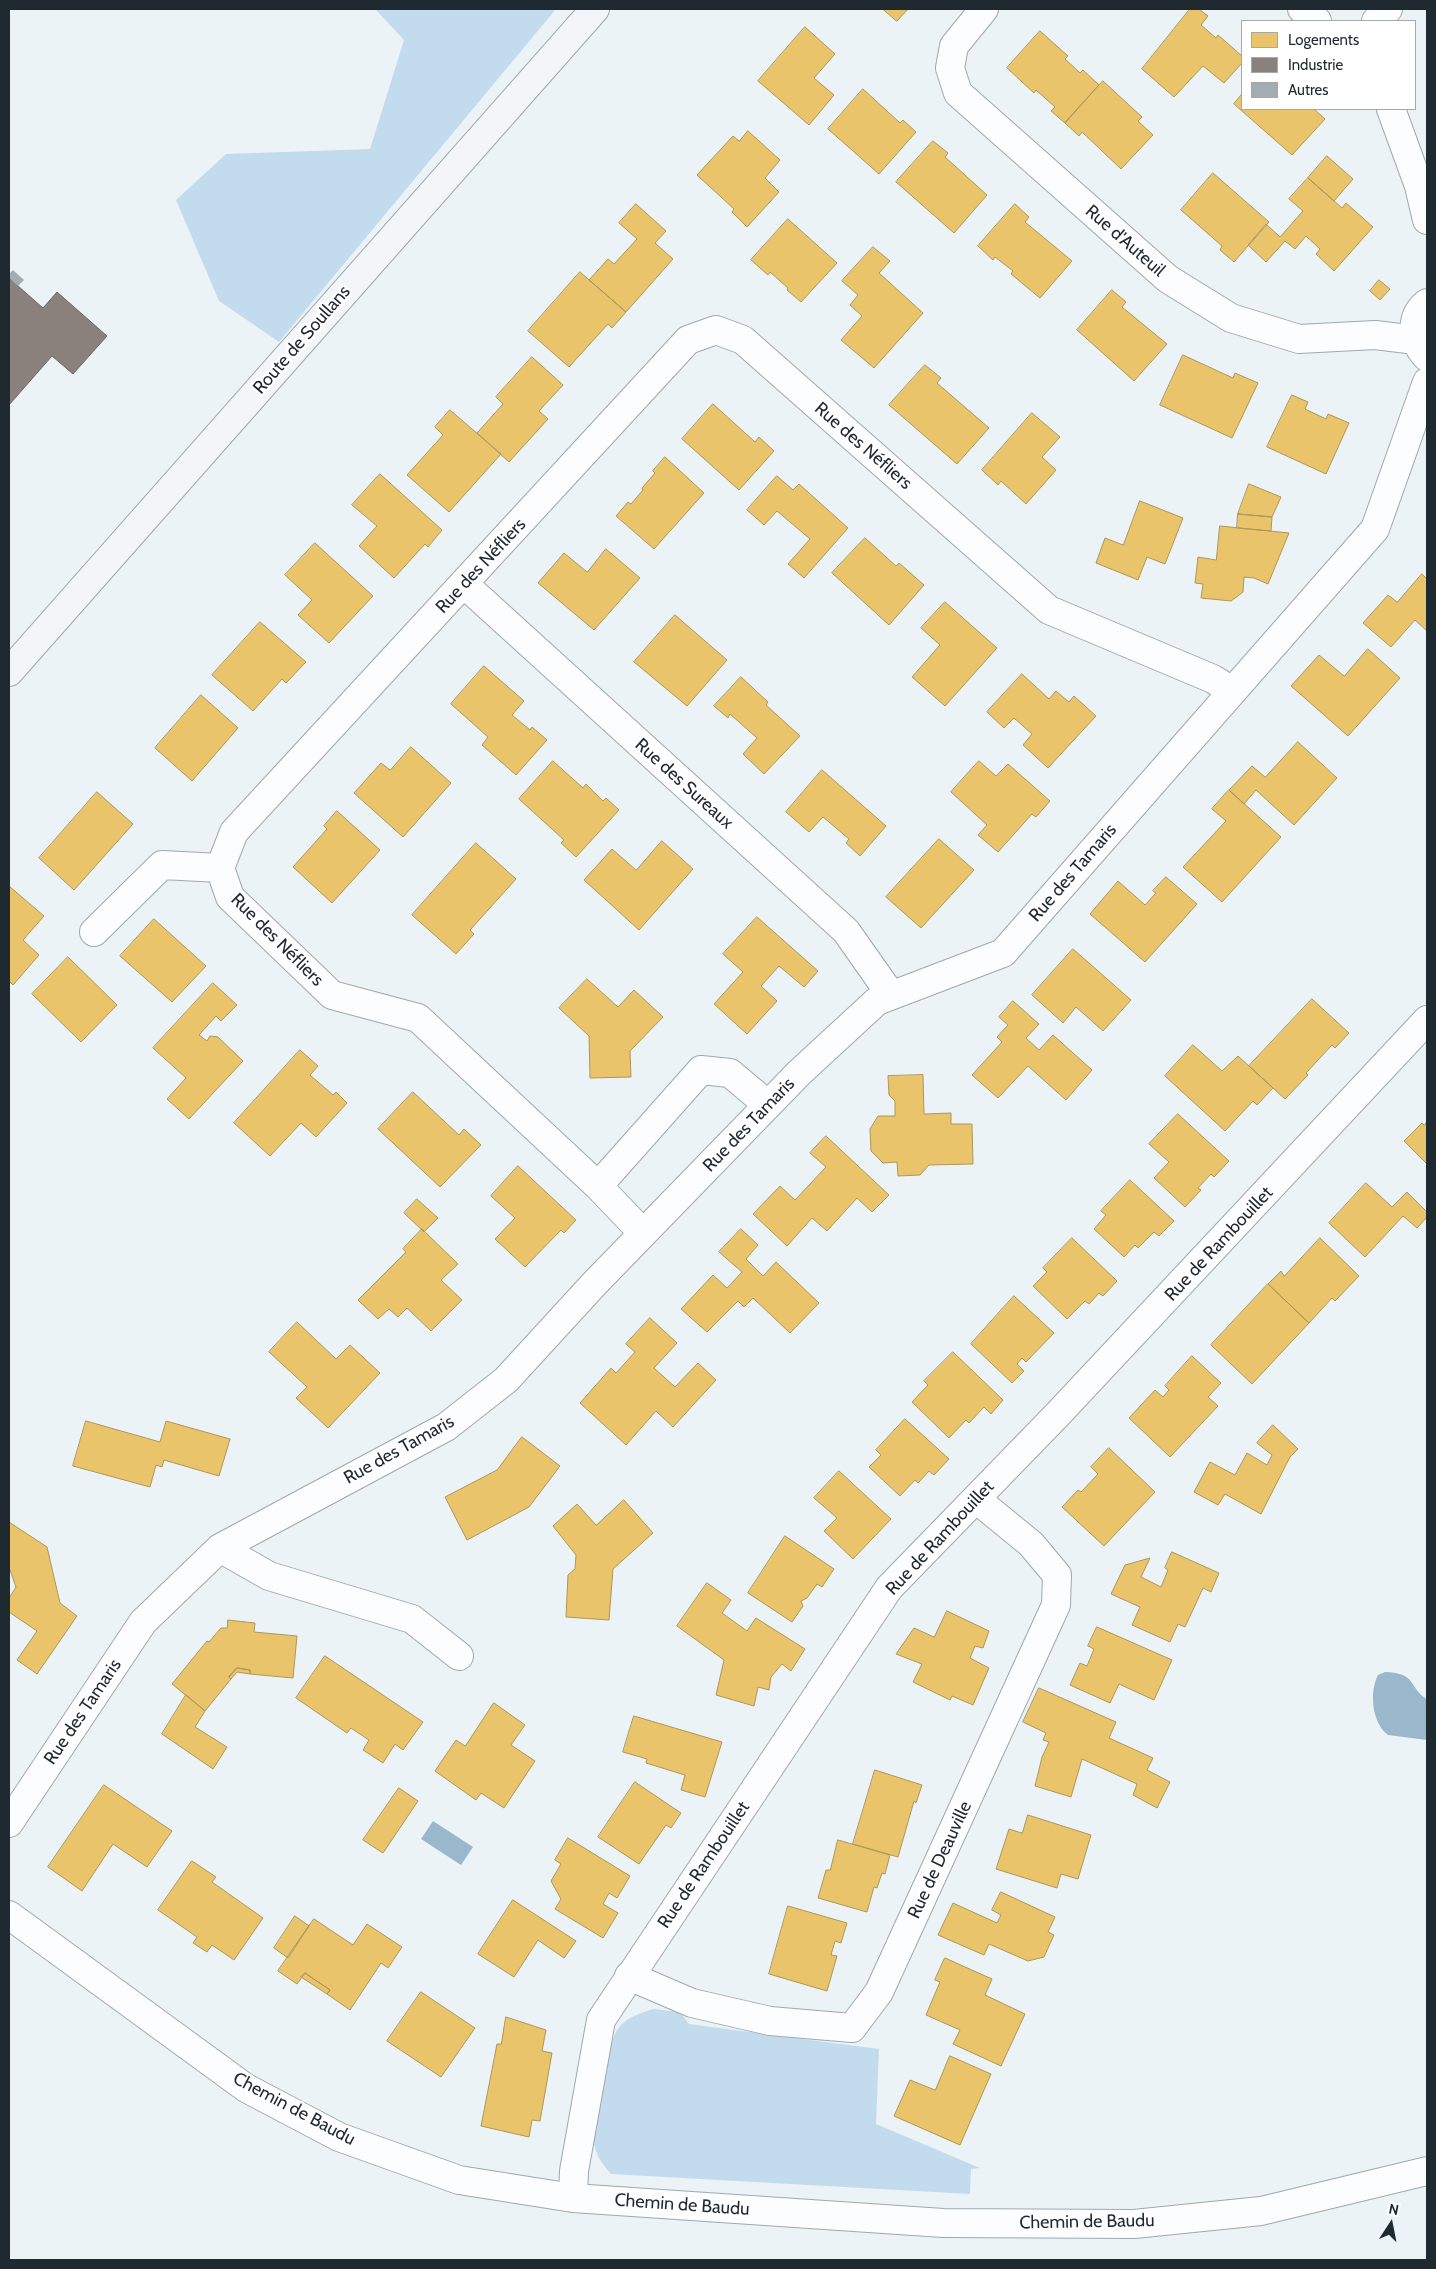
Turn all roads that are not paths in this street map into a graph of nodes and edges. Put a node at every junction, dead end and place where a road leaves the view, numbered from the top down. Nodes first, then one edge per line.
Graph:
1 (595, 9) edge
2 (984, 9) edge
3 (1302, 9) edge
4 (1388, 9) edge
5 (1316, 20) edge
6 (1377, 20) edge
7 (1391, 110) edge
8 (1427, 220) edge
9 (1427, 303) edge
10 (1422, 348) edge
11 (1427, 382) edge
12 (464, 584) junction
13 (9, 672) edge
14 (1232, 691) junction
15 (220, 868) junction
16 (94, 932) dead end
17 (891, 995) junction
18 (1427, 1020) edge
19 (768, 1105) junction
20 (598, 1186) junction
21 (643, 1234) junction
22 (976, 1499) junction
23 (220, 1548) junction
24 (459, 1656) dead end
25 (9, 1824) edge
26 (9, 1915) edge
27 (629, 1976) junction
28 (1427, 2171) edge
29 (572, 2198) junction

1 - 13 main road, Route de Soullans
2 - 10 street, Rue d'Auteuil
3 - 5 street
4 - 6 street
7 - 8 street
9 - 10 street
11 - 14 street, Rue des Tamaris
12 - 14 street, Rue des Néfliers
12 - 15 street, Rue des Néfliers
12 - 17 street, Rue des Sureaux
14 - 17 street, Rue des Tamaris
15 - 16 street
15 - 20 street, Rue des Néfliers
17 - 19 street, Rue des Tamaris
18 - 22 street, Rue de Rambouillet
19 - 20 street
19 - 21 street, Rue des Tamaris
20 - 21 street, Rue des Néfliers
21 - 23 street, Rue des Tamaris
22 - 27 street, Rue de Rambouillet
22 - 27 street, Rue de Deauville
23 - 24 street
23 - 25 street, Rue des Tamaris
26 - 29 street, Chemin de Baudu
27 - 29 street, Rue de Rambouillet
28 - 29 street, Chemin de Baudu

